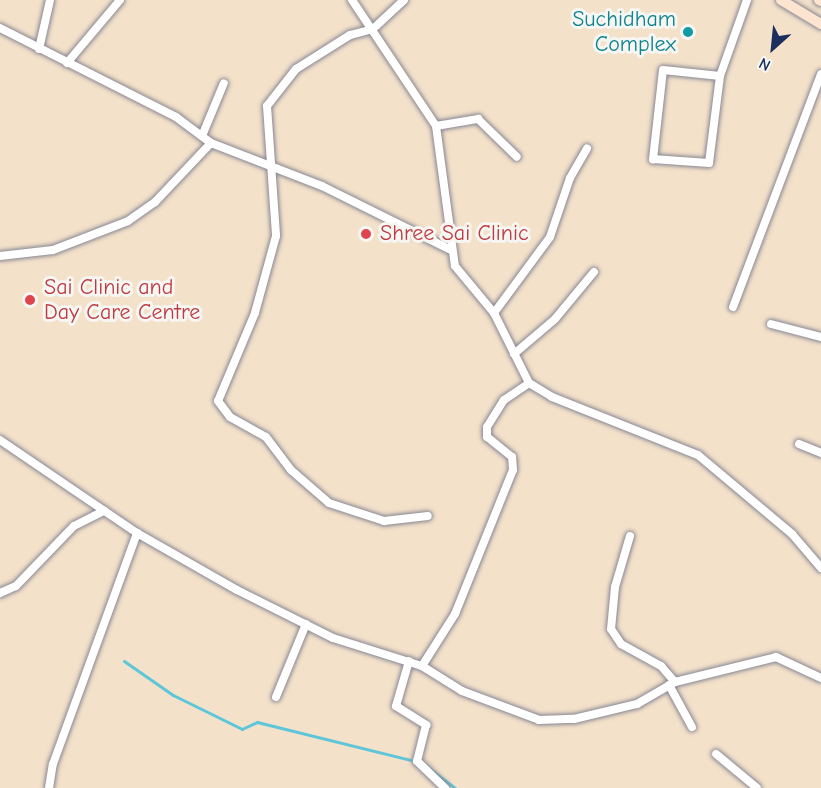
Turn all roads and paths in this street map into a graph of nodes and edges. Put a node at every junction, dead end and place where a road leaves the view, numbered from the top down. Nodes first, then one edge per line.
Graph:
1 (50, 0) edge
2 (120, 0) edge
3 (352, 0) edge
4 (404, 0) edge
5 (747, 0) edge
6 (781, 0) edge
7 (821, 24) edge
8 (0, 28) edge
9 (373, 29) junction
10 (39, 49) junction
11 (67, 63) junction
12 (821, 74) edge
13 (720, 76) junction
14 (224, 84) dead end
15 (436, 126) junction
16 (202, 136) junction
17 (211, 143) junction
18 (586, 149) dead end
19 (517, 157) dead end
20 (272, 171) junction
21 (449, 249) junction
22 (0, 256) edge
23 (594, 272) dead end
24 (733, 307) dead end
25 (494, 313) junction
26 (771, 324) dead end
27 (821, 336) edge
28 (514, 354) junction
29 (529, 383) junction
30 (0, 440) edge
31 (799, 444) dead end
32 (821, 453) edge
33 (104, 511) junction
34 (428, 516) dead end
35 (137, 533) junction
36 (630, 536) dead end
37 (821, 568) edge
38 (0, 593) edge
39 (306, 624) junction
40 (409, 661) junction
41 (422, 666) junction
42 (821, 678) edge
43 (672, 684) junction
44 (276, 697) dead end
45 (692, 727) dead end
46 (716, 754) dead end
47 (49, 788) edge
48 (445, 788) edge
49 (757, 788) edge

1 - 10 street
2 - 11 street
3 - 9 street
4 - 9 street
5 - 13 street
6 - 7 main road
8 - 10 street
9 - 15 street
9 - 20 street
10 - 11 street
11 - 16 street
12 - 24 street
13 - 13 street
14 - 16 street
15 - 19 street
15 - 21 street
16 - 17 street
17 - 20 street
17 - 22 street
18 - 25 street
20 - 21 street
20 - 34 street
21 - 25 street
23 - 28 street
25 - 28 street
26 - 27 street
28 - 29 street
29 - 37 street
29 - 41 street
30 - 33 street
31 - 32 street
33 - 35 street
33 - 38 street
35 - 39 street
35 - 47 street
36 - 43 street
39 - 40 street
39 - 44 street
40 - 41 street
40 - 48 street
41 - 43 street
42 - 43 street
43 - 45 street
46 - 49 street

